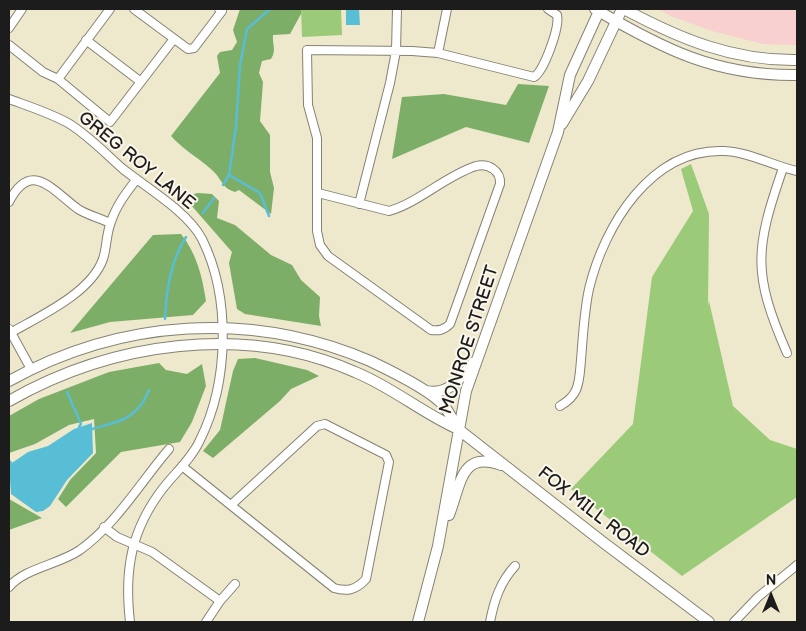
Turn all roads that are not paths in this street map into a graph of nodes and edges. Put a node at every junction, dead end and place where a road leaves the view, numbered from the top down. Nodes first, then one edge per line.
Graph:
1 (22, 9) edge
2 (110, 9) edge
3 (134, 9) edge
4 (219, 9) edge
5 (447, 9) edge
6 (548, 9) edge
7 (623, 9) edge
8 (598, 10) edge
9 (395, 11) edge
10 (616, 21) junction
11 (9, 28) edge
12 (86, 40) junction
13 (173, 40) junction
14 (9, 45) edge
15 (396, 50) junction
16 (438, 53) junction
17 (797, 60) edge
18 (797, 75) edge
19 (58, 79) junction
20 (141, 82) junction
21 (9, 99) edge
22 (558, 132) junction
23 (783, 168) junction
24 (797, 171) edge
25 (136, 180) junction
26 (318, 193) junction
27 (9, 202) edge
28 (360, 204) junction
29 (110, 222) junction
30 (10, 330) edge
31 (222, 335) junction
32 (787, 353) dead end
33 (478, 358) junction
34 (31, 368) junction
35 (9, 381) edge
36 (423, 390) junction
37 (9, 401) edge
38 (560, 406) dead end
39 (458, 429) junction
40 (169, 449) dead end
41 (182, 466) junction
42 (508, 467) junction
43 (231, 505) junction
44 (104, 528) junction
45 (133, 542) junction
46 (438, 546) junction
47 (797, 565) edge
48 (515, 566) dead end
49 (235, 584) dead end
50 (9, 587) edge
51 (220, 601) junction
52 (130, 622) edge
53 (206, 622) edge
54 (418, 622) edge
55 (490, 622) edge
56 (709, 622) edge
57 (734, 622) edge

1 - 11 street
2 - 12 street
3 - 13 street
4 - 13 street
5 - 16 street
6 - 16 street
7 - 10 main road, MONROE STREET
7 - 17 main road
8 - 10 main road
8 - 22 main road, MONROE STREET
9 - 15 street
10 - 18 main road
10 - 22 main road, MONROE STREET
12 - 19 street
12 - 20 street
13 - 20 street
14 - 19 street
15 - 16 street
15 - 26 street
15 - 28 street
19 - 20 street
21 - 25 street, GREG ROY LANE
22 - 33 main road, MONROE STREET
23 - 24 street
23 - 32 street
23 - 38 street
25 - 29 street
25 - 31 street, GREG ROY LANE
26 - 28 street
26 - 28 street
27 - 29 street
29 - 30 street
30 - 34 street
31 - 34 main road, FOX MILL ROAD
31 - 36 main road, FOX MILL ROAD
31 - 37 main road, FOX MILL ROAD
31 - 39 main road, FOX MILL ROAD
31 - 41 street, GREG ROY LANE
33 - 36 main road
33 - 39 main road, MONROE STREET
34 - 35 main road, FOX MILL ROAD
36 - 39 main road, FOX MILL ROAD
39 - 42 main road, FOX MILL ROAD
39 - 46 main road, MONROE STREET
40 - 44 street
41 - 43 street
41 - 45 street, GREG ROY LANE
42 - 46 main road
42 - 56 main road, FOX MILL ROAD
43 - 43 street
44 - 45 street
44 - 50 street
45 - 51 street
45 - 52 street, GREG ROY LANE
46 - 54 main road, MONROE STREET
47 - 57 street
48 - 55 street
49 - 51 street
51 - 53 street

